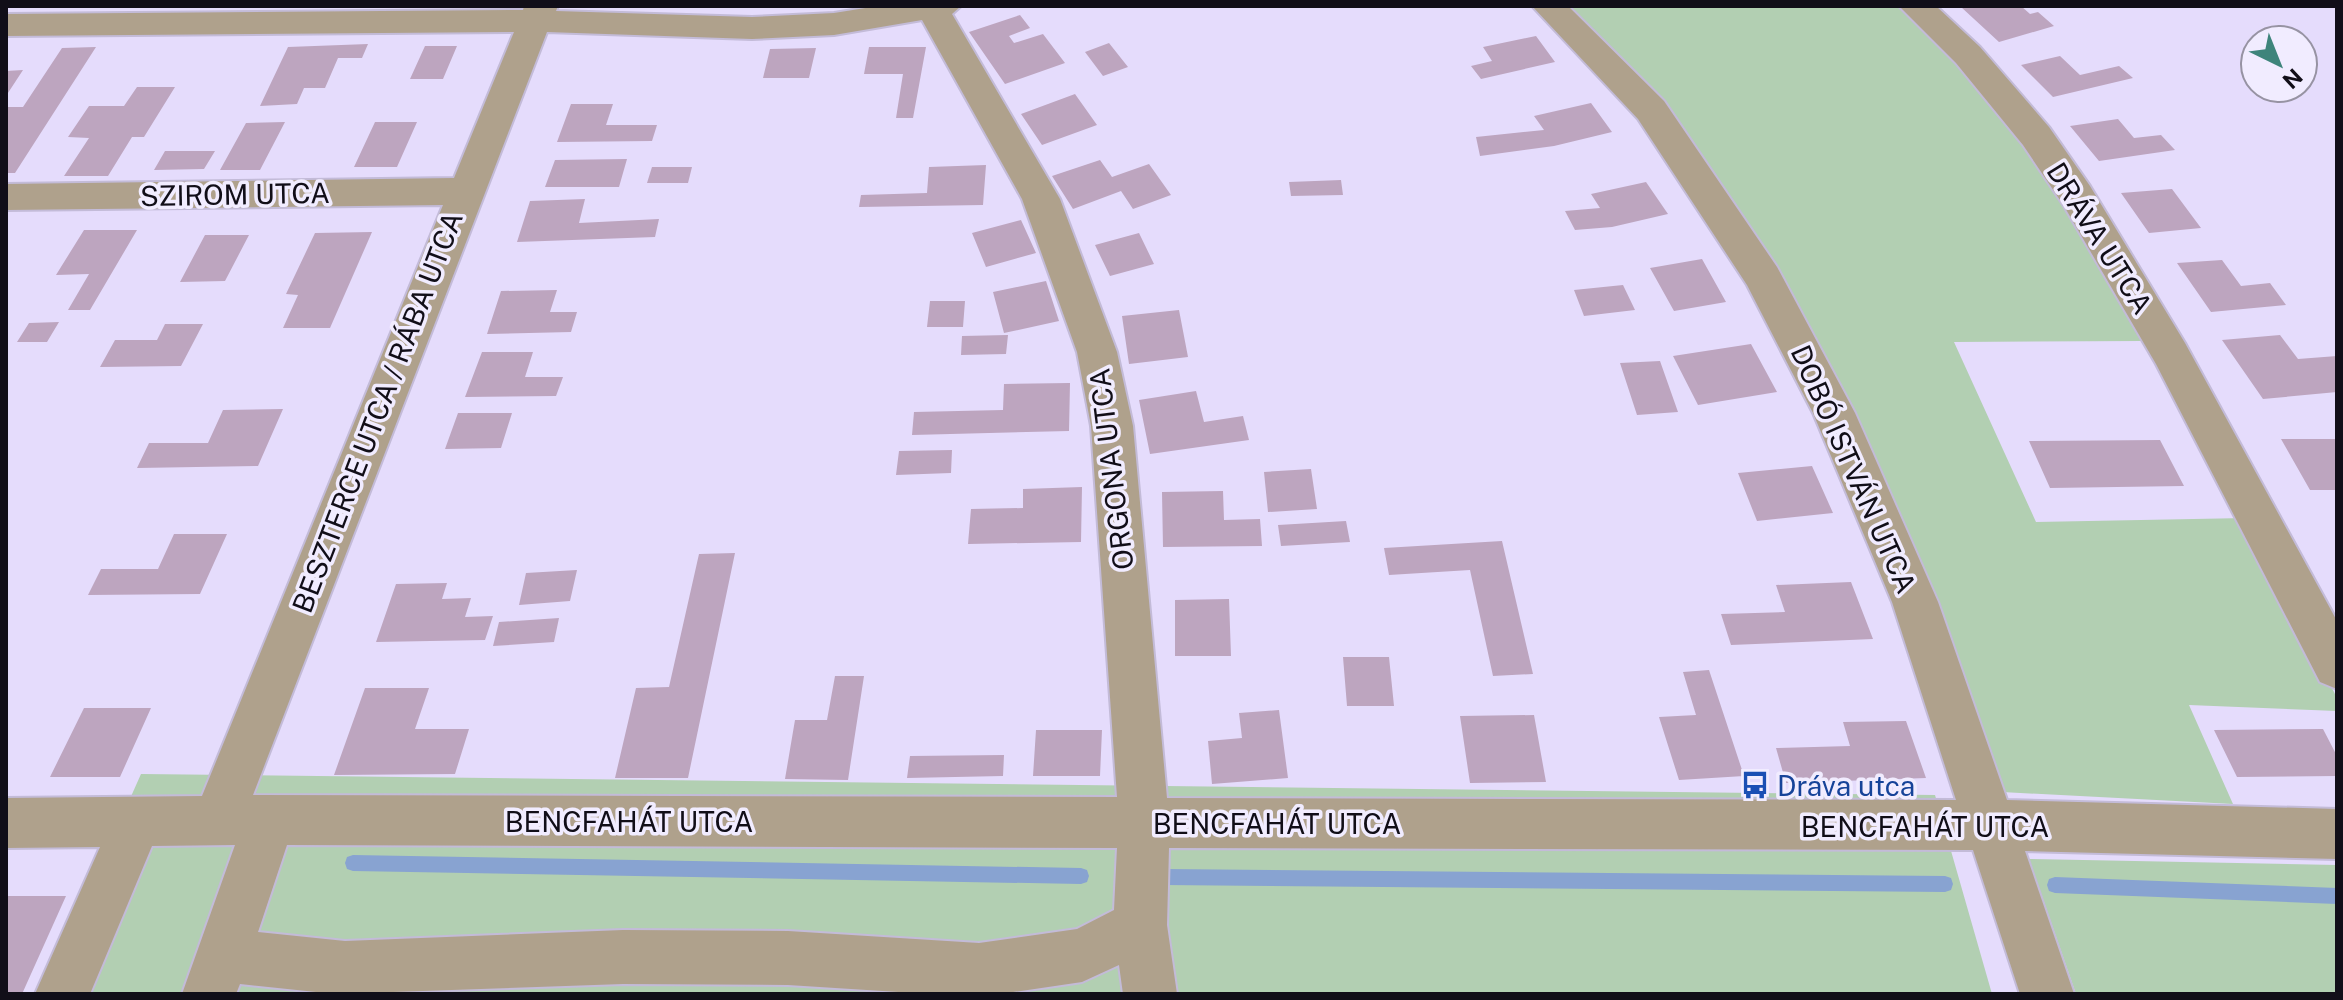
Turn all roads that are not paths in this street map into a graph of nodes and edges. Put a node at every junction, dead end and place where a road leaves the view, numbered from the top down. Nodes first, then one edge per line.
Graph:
1 (1549, 6) edge
2 (1916, 6) edge
3 (939, 8) edge
4 (538, 13) edge
5 (6, 25) edge
6 (464, 191) junction
7 (6, 197) edge
8 (2337, 667) edge
9 (218, 820) junction
10 (270, 820) junction
11 (137, 821) junction
12 (1144, 822) junction
13 (6, 823) edge
14 (1990, 825) junction
15 (2337, 834) edge
16 (1140, 925) junction
17 (216, 974) edge
18 (62, 994) edge
19 (1150, 994) edge
20 (2047, 994) edge

1 - 14 street, DOBÓ ISTVÁN UTCA
2 - 8 street, DRÁVA UTCA
3 - 4 street
3 - 12 street, ORGONA UTCA
4 - 5 street
4 - 6 street, BESZTERCE UTCA / RÁBA UTCA
6 - 7 street, SZIROM UTCA
6 - 9 street, BESZTERCE UTCA / RÁBA UTCA
9 - 10 street, BENCFAHÁT UTCA
9 - 11 street, BENCFAHÁT UTCA
10 - 12 street, BENCFAHÁT UTCA
10 - 17 street
11 - 13 street, BENCFAHÁT UTCA
11 - 18 street
12 - 14 street, BENCFAHÁT UTCA
12 - 16 street, ORGONA UTCA
14 - 15 street, BENCFAHÁT UTCA
14 - 20 street, DOBÓ ISTVÁN UTCA
16 - 17 street
16 - 19 street, ORGONA UTCA

